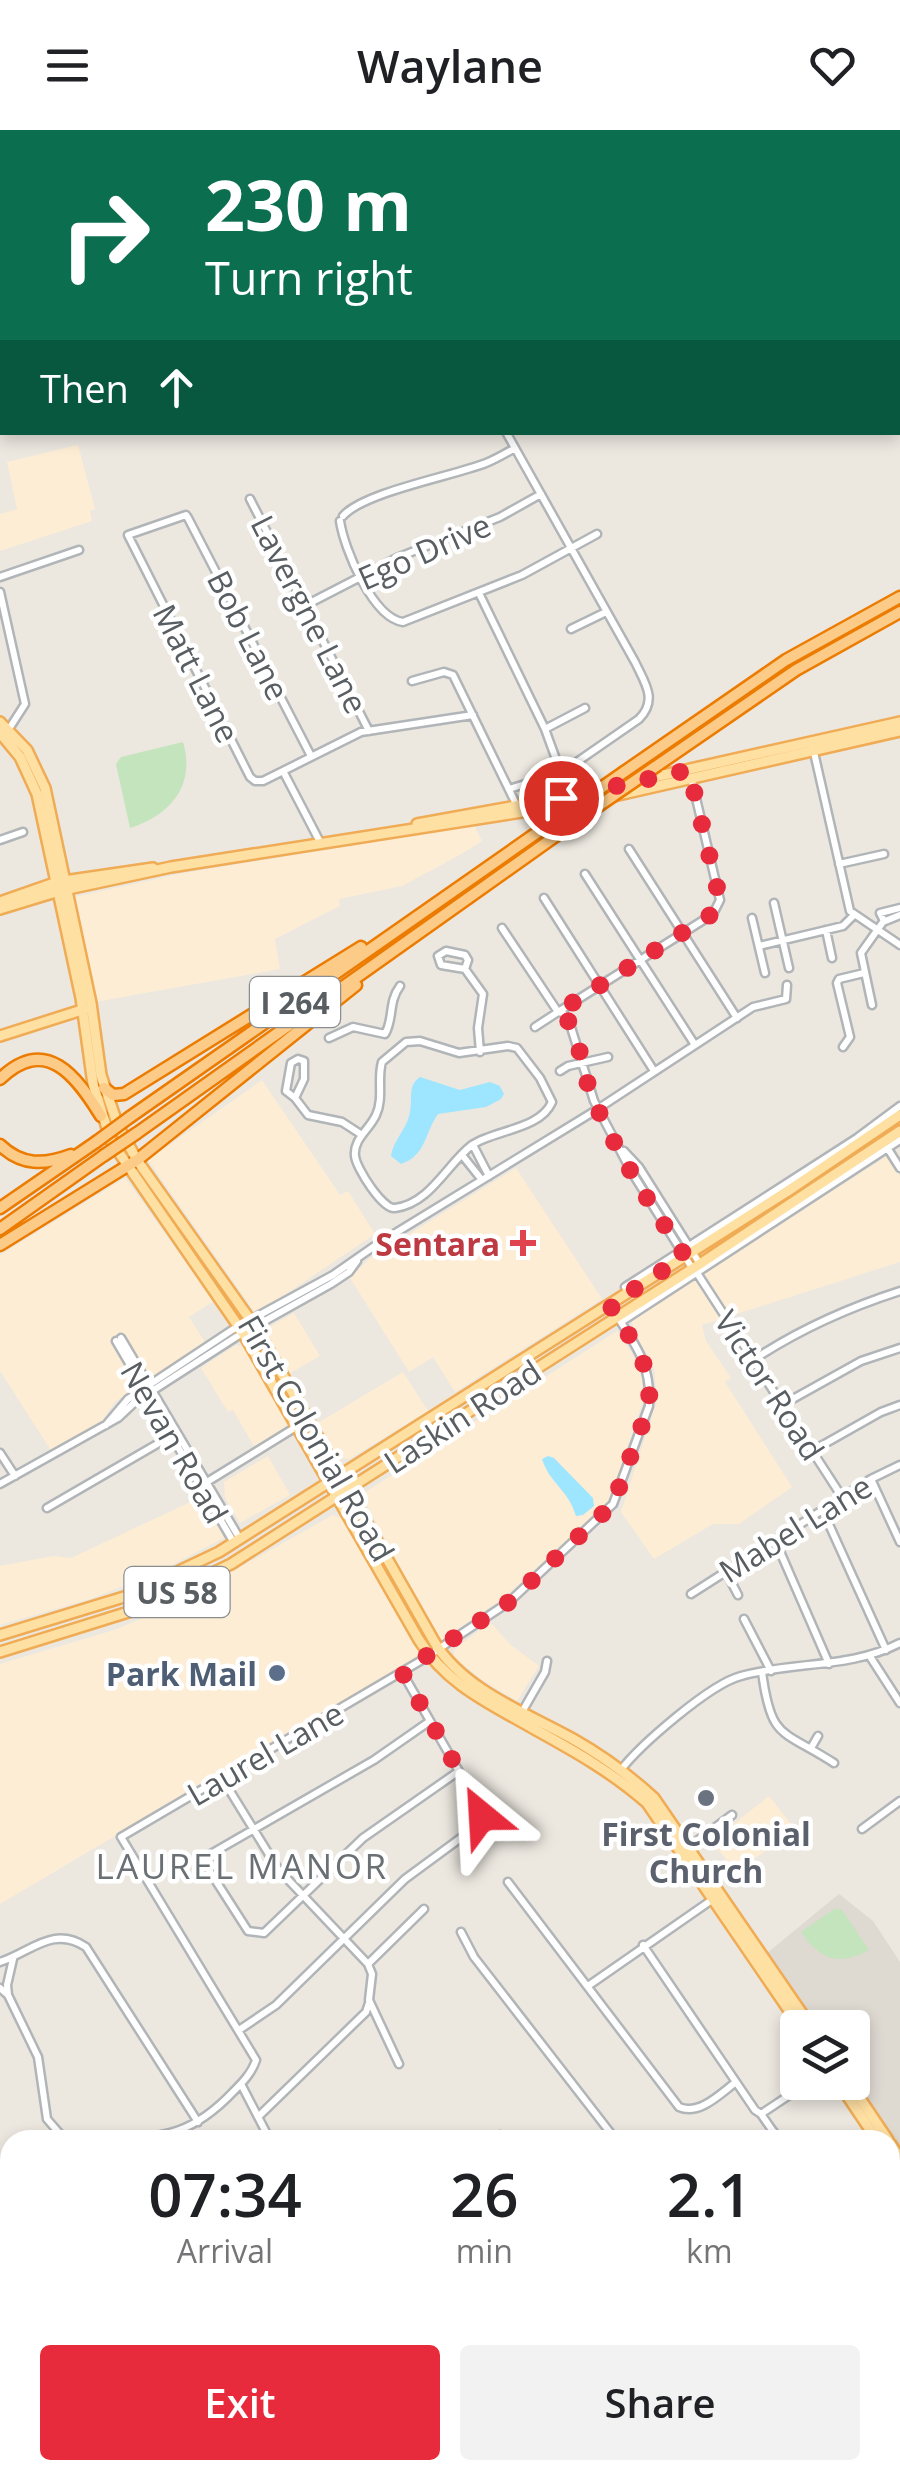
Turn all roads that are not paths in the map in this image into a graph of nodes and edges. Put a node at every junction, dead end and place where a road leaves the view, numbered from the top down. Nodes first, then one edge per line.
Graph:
1 (508, 435) edge
2 (515, 448) junction
3 (541, 494) junction
4 (250, 499) dead end
5 (186, 515) joint
6 (597, 534) dead end
7 (572, 549) junction
8 (78, 550) dead end
9 (0, 577) edge
10 (362, 578) junction
11 (0, 592) edge
12 (478, 593) junction
13 (900, 597) edge
14 (306, 606) junction
15 (606, 612) junction
16 (900, 612) edge
17 (571, 629) dead end
18 (412, 681) dead end
19 (584, 708) dead end
20 (473, 715) junction
21 (0, 722) edge
22 (900, 722) edge
23 (546, 729) junction
24 (369, 730) junction
25 (900, 731) edge
26 (4, 733) edge
27 (813, 746) junction
28 (312, 756) junction
29 (283, 771) junction
30 (561, 774) junction
31 (690, 774) junction
32 (509, 789) junction
33 (519, 810) junction
34 (23, 832) dead end
35 (0, 840) edge
36 (320, 842) junction
37 (629, 850) dead end
38 (884, 854) dead end
39 (839, 864) junction
40 (585, 874) dead end
41 (62, 886) junction
42 (460, 886) junction
43 (544, 898) dead end
44 (774, 903) dead end
45 (0, 905) edge
46 (900, 912) edge
47 (853, 916) junction
48 (752, 918) dead end
49 (502, 928) dead end
50 (826, 930) junction
51 (876, 930) junction
52 (684, 932) junction
53 (418, 934) junction
54 (783, 940) junction
55 (900, 945) edge
56 (758, 946) junction
57 (832, 958) dead end
58 (640, 960) junction
59 (789, 968) dead end
60 (465, 969) junction
61 (764, 973) dead end
62 (864, 973) junction
63 (787, 985) dead end
64 (400, 986) dead end
65 (599, 986) junction
66 (872, 1004) dead end
67 (87, 1008) junction
68 (558, 1012) junction
69 (737, 1018) junction
70 (535, 1026) dead end
71 (385, 1034) junction
72 (0, 1036) edge
73 (329, 1038) dead end
74 (694, 1045) junction
75 (843, 1047) dead end
76 (396, 1049) junction
77 (480, 1052) junction
78 (608, 1057) dead end
79 (582, 1063) junction
80 (560, 1071) dead end
81 (654, 1071) junction
82 (0, 1079) edge
83 (104, 1088) junction
84 (295, 1098) junction
85 (900, 1106) edge
86 (597, 1108) junction
87 (900, 1115) edge
88 (101, 1116) junction
89 (900, 1131) edge
90 (362, 1135) junction
91 (900, 1140) edge
92 (473, 1144) junction
93 (0, 1145) edge
94 (91, 1145) junction
95 (888, 1149) junction
96 (462, 1154) junction
97 (132, 1163) junction
98 (900, 1168) edge
99 (486, 1178) junction
100 (412, 1200) junction
101 (0, 1208) edge
102 (422, 1216) junction
103 (761, 1227) junction
104 (0, 1229) edge
105 (172, 1231) junction
106 (0, 1246) edge
107 (200, 1249) junction
108 (687, 1251) junction
109 (191, 1258) junction
110 (696, 1268) junction
111 (217, 1271) junction
112 (900, 1290) edge
113 (610, 1305) junction
114 (618, 1319) junction
115 (254, 1324) junction
116 (241, 1330) junction
117 (119, 1339) dead end
118 (900, 1348) edge
119 (753, 1360) junction
120 (148, 1390) junction
121 (782, 1405) junction
122 (900, 1405) edge
123 (296, 1426) junction
124 (175, 1434) junction
125 (812, 1452) junction
126 (0, 1453) edge
127 (900, 1465) edge
128 (15, 1476) junction
129 (339, 1476) junction
130 (871, 1478) junction
131 (205, 1483) junction
132 (328, 1483) junction
133 (0, 1484) edge
134 (348, 1490) junction
135 (842, 1496) junction
136 (337, 1497) junction
137 (47, 1508) dead end
138 (822, 1509) junction
139 (774, 1540) junction
140 (237, 1541) junction
141 (900, 1542) edge
142 (726, 1572) junction
143 (691, 1594) dead end
144 (738, 1595) dead end
145 (744, 1619) dead end
146 (0, 1636) edge
147 (900, 1643) edge
148 (886, 1650) junction
149 (0, 1652) edge
150 (434, 1652) junction
151 (869, 1655) junction
152 (547, 1661) dead end
153 (829, 1664) junction
154 (772, 1671) junction
155 (402, 1672) junction
156 (762, 1672) junction
157 (900, 1702) edge
158 (522, 1712) junction
159 (430, 1722) junction
160 (818, 1736) dead end
161 (811, 1748) junction
162 (834, 1763) dead end
163 (459, 1771) junction
164 (619, 1773) junction
165 (222, 1778) junction
166 (900, 1801) edge
167 (732, 1815) dead end
168 (862, 1829) dead end
169 (253, 1830) junction
170 (690, 1847) junction
171 (508, 1882) dead end
172 (304, 1896) junction
173 (718, 1896) junction
174 (424, 1908) dead end
175 (461, 1932) dead end
176 (345, 1938) junction
177 (643, 1945) junction
178 (13, 1958) junction
179 (0, 1962) edge
180 (368, 1964) junction
181 (588, 1986) junction
182 (0, 1988) edge
183 (8, 1995) junction
184 (369, 2000) junction
185 (790, 2010) edge
186 (799, 2010) edge
187 (238, 2030) junction
188 (399, 2064) dead end
189 (736, 2082) junction
190 (241, 2084) junction
191 (782, 2100) edge
192 (850, 2100) edge
193 (861, 2100) edge
194 (762, 2114) junction
195 (259, 2116) junction
196 (198, 2122) junction
197 (56, 2130) edge
198 (182, 2130) edge
199 (265, 2130) edge
200 (608, 2130) edge
201 (773, 2130) edge
202 (871, 2130) edge
203 (881, 2130) edge

1 - 2 street
2 - 3 street
2 - 10 street
3 - 7 street
3 - 10 street, Ego Drive
4 - 14 street, Lavergne Lane
5 - 28 street, Bob Lane
5 - 29 street, Matt Lane
6 - 7 street
7 - 12 street
7 - 15 street
8 - 9 street
10 - 12 street
10 - 14 street, Ego Drive
11 - 26 street
12 - 23 street
13 - 42 highway, I 264, bridge
14 - 24 street, Lavergne Lane
15 - 17 street
15 - 30 street
16 - 53 highway, I 264, bridge
18 - 20 street
19 - 23 street
20 - 24 street
20 - 32 street
21 - 26 main road, First Colonial Road
22 - 27 main road
23 - 30 street
24 - 28 street
25 - 27 main road
26 - 41 main road, First Colonial Road
27 - 31 main road
27 - 39 street
28 - 29 street
29 - 36 street
30 - 32 street
31 - 33 main road
31 - 52 street
32 - 33 street
33 - 36 main road
34 - 35 street
36 - 41 main road
37 - 52 street
38 - 39 street
39 - 47 street
40 - 58 street
41 - 45 main road
41 - 67 main road, First Colonial Road
42 - 83 highway
42 - 94 highway, I 264, bridge
43 - 65 street
44 - 54 street
46 - 51 street
47 - 50 street
47 - 51 street
48 - 56 street
49 - 68 street, Victor Road
50 - 54 street
50 - 57 street
51 - 55 street
51 - 62 street
52 - 58 street
52 - 69 street
53 - 97 highway
53 - 104 highway, I 264, bridge
54 - 56 street
54 - 59 street
56 - 61 street
58 - 65 street
58 - 74 street
60 - 60 street
60 - 77 street
62 - 66 street
62 - 75 street
63 - 69 street
64 - 71 street
65 - 68 street
65 - 81 street
67 - 72 main road
67 - 83 main road, First Colonial Road
67 - 88 main road, First Colonial Road
68 - 70 street
68 - 79 street, Victor Road
69 - 74 street
71 - 73 street
71 - 76 street
74 - 81 street
76 - 77 street
76 - 90 street
77 - 92 street
78 - 79 street
79 - 80 street
79 - 86 street, Victor Road
81 - 86 street
82 - 88 highway
83 - 97 main road, First Colonial Road
84 - 84 street
84 - 90 street
85 - 108 street, Laskin Road
86 - 99 street
86 - 108 street, Victor Road
87 - 108 main road, Laskin Road / US 58
88 - 97 main road, First Colonial Road
89 - 103 main road, Laskin Road / US 58
90 - 100 street
91 - 95 street, Laskin Road
92 - 96 street
92 - 99 street
93 - 94 highway
94 - 101 highway, I 264
95 - 98 street
95 - 103 street, Laskin Road
96 - 99 street
96 - 100 street
97 - 105 main road, First Colonial Road
97 - 106 highway
97 - 107 main road, First Colonial Road
99 - 102 street
100 - 102 street
102 - 115 street
103 - 110 main road, Laskin Road / US 58
105 - 107 main road
105 - 109 main road, First Colonial Road
107 - 111 main road, First Colonial Road
108 - 110 street, Victor Road
108 - 113 main road, Laskin Road / US 58
109 - 111 main road
109 - 116 main road, First Colonial Road
110 - 114 main road, Laskin Road / US 58
110 - 119 street, Victor Road
111 - 115 main road, First Colonial Road
112 - 119 street
113 - 114 street, Laurel Lane
113 - 129 main road, Laskin Road / US 58
114 - 134 main road, Laskin Road / US 58
114 - 150 street, Laurel Lane
115 - 116 street
115 - 129 main road, First Colonial Road
116 - 120 street
116 - 123 main road, First Colonial Road
117 - 120 street, Nevan Road
118 - 121 street
119 - 121 street, Victor Road
120 - 124 street, Nevan Road
120 - 128 street
121 - 125 street, Victor Road
122 - 125 street
123 - 131 street
123 - 132 main road, First Colonial Road
124 - 131 street, Nevan Road
124 - 137 street
125 - 135 street, Victor Road
126 - 128 street
127 - 130 street, Mabel Lane
128 - 133 street
129 - 132 main road, Laskin Road / US 58
129 - 134 main road, First Colonial Road
130 - 135 street, Mabel Lane
130 - 141 street
131 - 140 street, Nevan Road
132 - 136 main road, First Colonial Road
132 - 140 main road, Laskin Road / US 58
134 - 136 main road, Laskin Road / US 58
134 - 150 main road, First Colonial Road
135 - 138 street, Mabel Lane
136 - 149 main road, Laskin Road / US 58
136 - 150 main road, First Colonial Road
138 - 139 street, Mabel Lane
138 - 148 street
139 - 142 street, Mabel Lane
139 - 153 street
140 - 146 main road, Laskin Road / US 58
142 - 143 street, Mabel Lane
142 - 144 street
145 - 154 street
147 - 148 street
148 - 151 street
150 - 155 street, Laurel Lane
150 - 158 main road, First Colonial Road
150 - 164 main road, First Colonial Road
151 - 153 street
151 - 157 street
152 - 158 street
153 - 154 street
154 - 156 street
155 - 159 street
155 - 165 street, Laurel Lane
156 - 161 street
156 - 164 street
158 - 164 main road, First Colonial Road
159 - 163 street
159 - 169 street
160 - 161 street
161 - 162 street
163 - 172 street
163 - 176 street
164 - 170 main road, First Colonial Road
164 - 173 main road, First Colonial Road
165 - 169 street
165 - 187 street, Laurel Lane
166 - 168 street
167 - 170 street
169 - 172 street
169 - 172 street
170 - 173 main road, First Colonial Road
171 - 181 street
172 - 176 street
173 - 177 street
173 - 185 main road, First Colonial Road
173 - 186 main road, First Colonial Road
174 - 180 street
175 - 200 street
176 - 180 street
176 - 187 street
177 - 181 street
177 - 189 street
178 - 179 street
178 - 183 street
178 - 196 street
180 - 184 street
181 - 189 street
182 - 183 street
183 - 197 street
184 - 188 street
184 - 195 street
187 - 190 street
189 - 194 street
190 - 195 street
190 - 196 street
191 - 194 street
192 - 202 main road
193 - 203 main road
194 - 201 street
195 - 199 street
196 - 198 street

